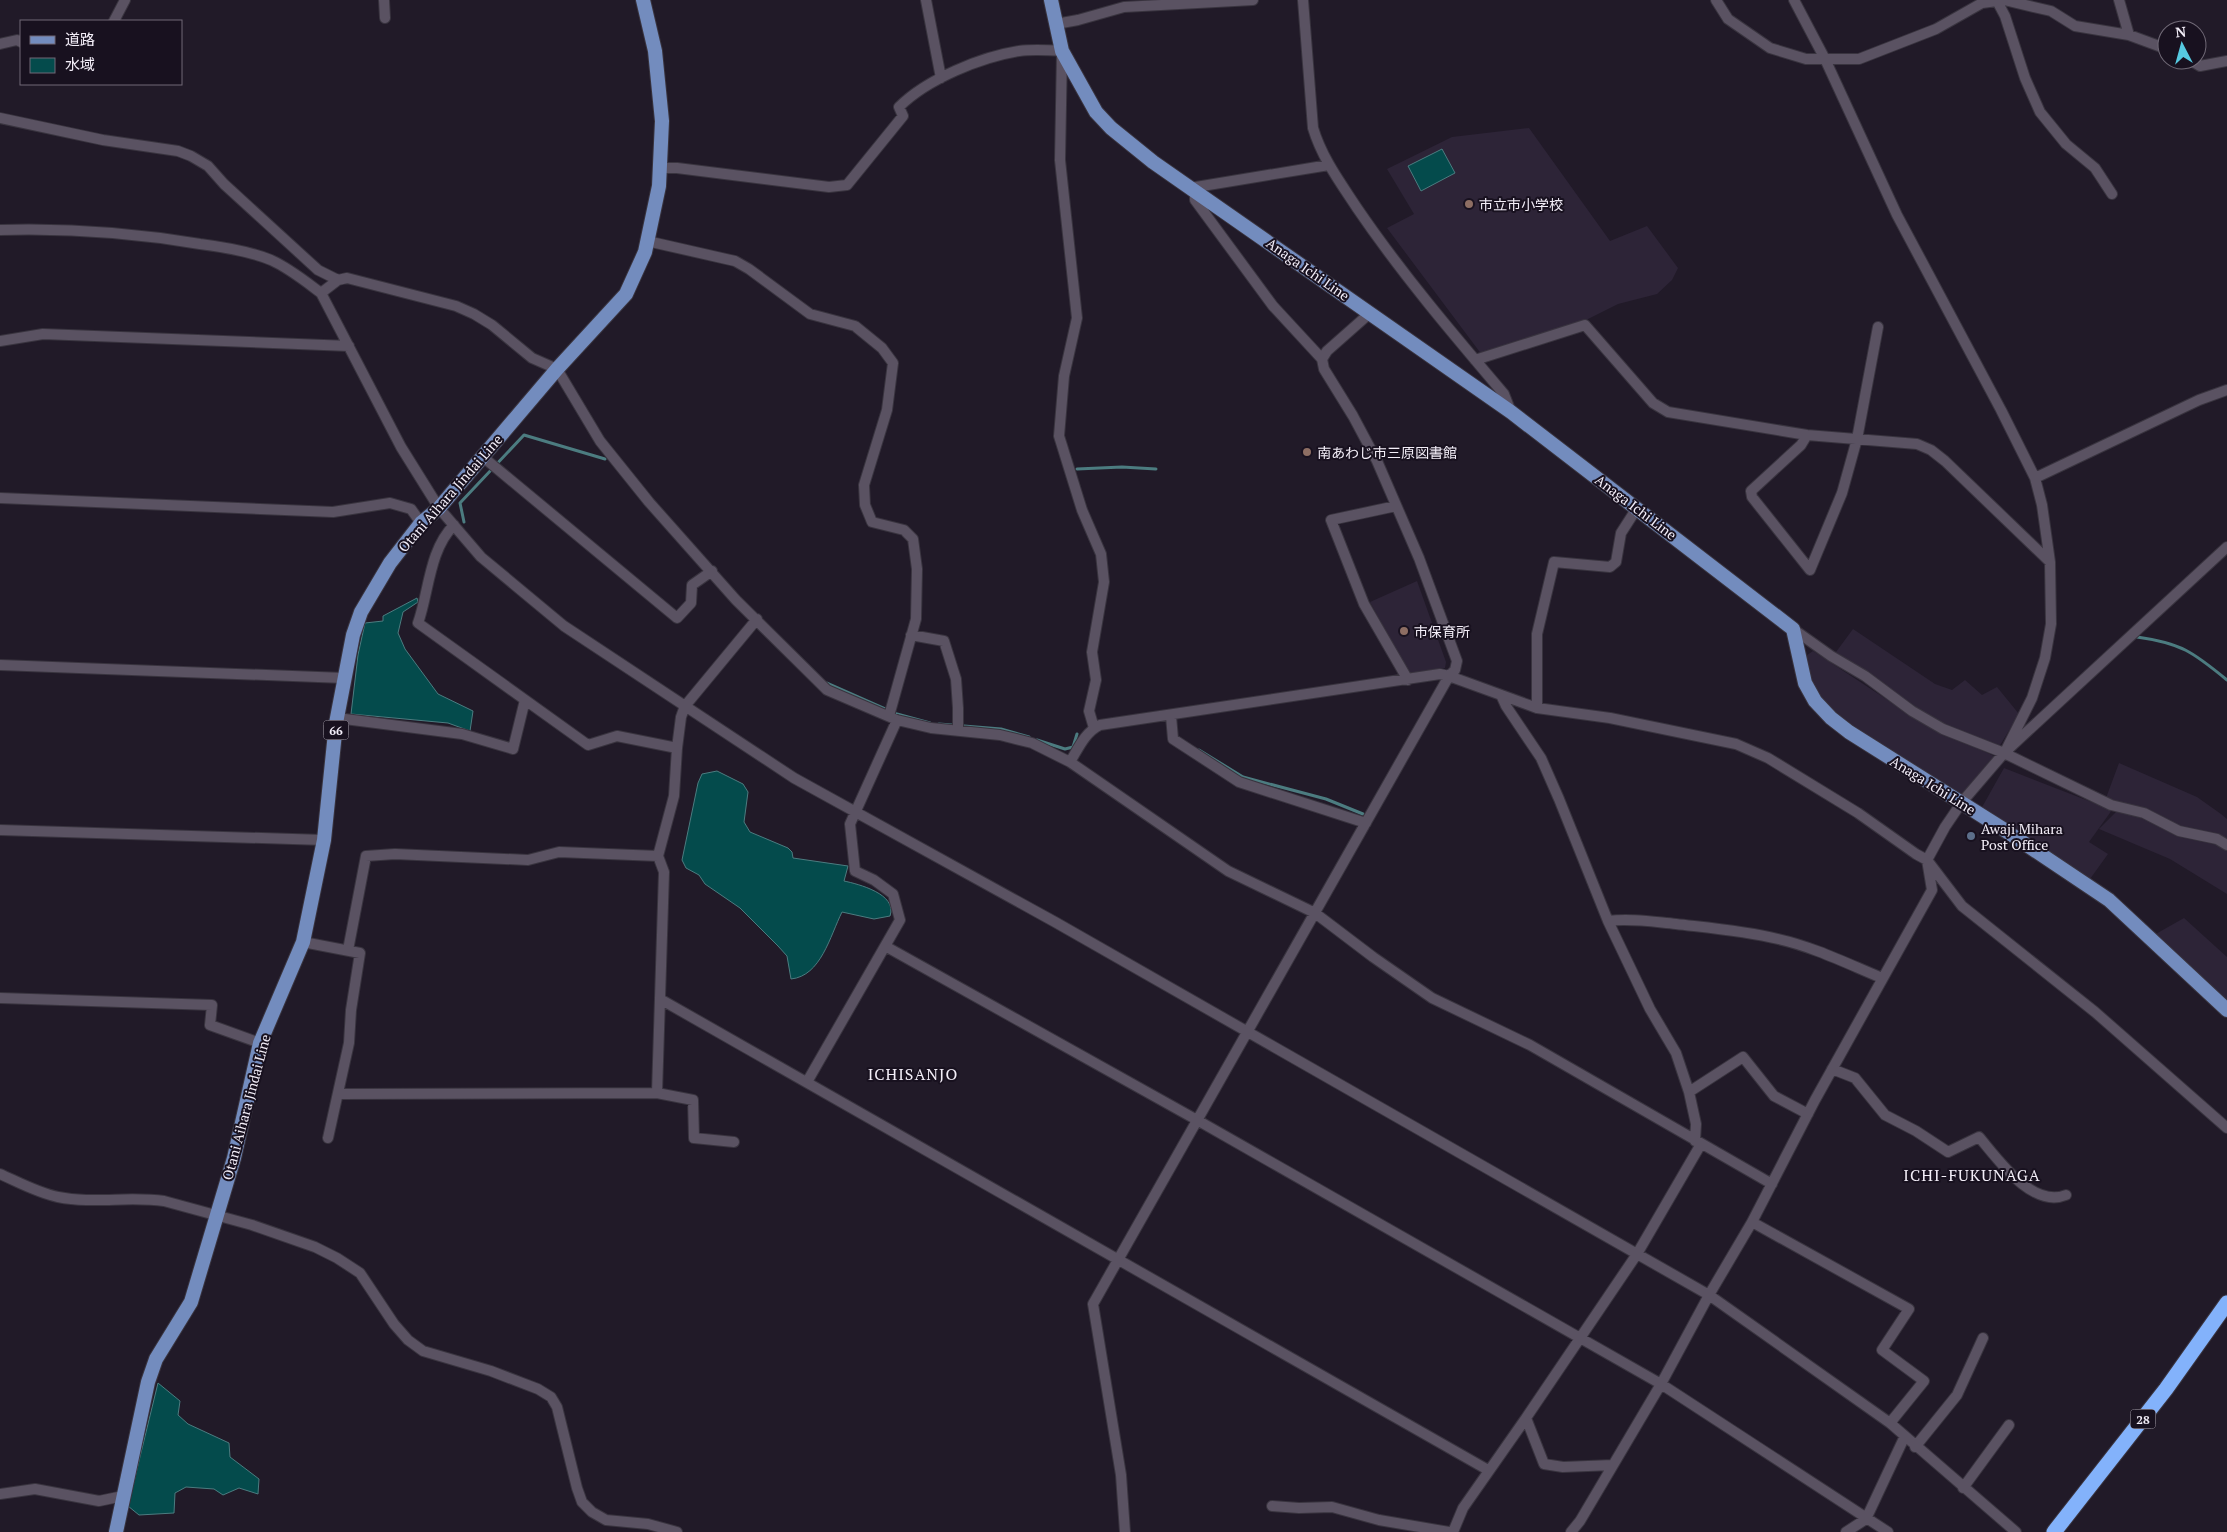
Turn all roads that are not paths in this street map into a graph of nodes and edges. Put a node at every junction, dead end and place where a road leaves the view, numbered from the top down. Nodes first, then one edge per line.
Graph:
1 (125, 0) edge
2 (384, 0) edge
3 (643, 0) edge
4 (926, 0) edge
5 (1051, 0) edge
6 (1253, 0) edge
7 (1302, 0) edge
8 (1716, 0) edge
9 (2119, 0) edge
10 (1798, 1) edge
11 (1997, 1) edge
12 (384, 18) dead end
13 (115, 20) edge
14 (1056, 24) junction
15 (2129, 36) junction
16 (20, 42) edge
17 (0, 44) edge
18 (2157, 46) edge
19 (1062, 50) junction
20 (1825, 59) junction
21 (2227, 61) edge
22 (2207, 65) edge
23 (941, 78) junction
24 (0, 118) edge
25 (1329, 165) junction
26 (661, 168) junction
27 (1193, 189) junction
28 (2112, 194) dead end
29 (0, 230) edge
30 (646, 241) junction
31 (338, 280) junction
32 (321, 294) junction
33 (1370, 313) junction
34 (1878, 328) dead end
35 (0, 341) edge
36 (349, 346) junction
37 (1322, 359) junction
38 (1475, 360) junction
39 (557, 369) junction
40 (2227, 390) edge
41 (1511, 412) junction
42 (1807, 436) junction
43 (1857, 439) junction
44 (483, 457) junction
45 (2035, 478) junction
46 (0, 498) edge
47 (1396, 506) junction
48 (439, 508) junction
49 (1637, 508) junction
50 (421, 522) junction
51 (454, 525) junction
52 (2227, 547) edge
53 (2050, 562) junction
54 (712, 571) junction
55 (757, 619) junction
56 (1793, 629) junction
57 (912, 635) junction
58 (0, 665) edge
59 (1449, 676) junction
60 (344, 678) junction
61 (1408, 680) junction
62 (1502, 695) junction
63 (525, 700) junction
64 (685, 706) junction
65 (1537, 708) junction
66 (1171, 716) junction
67 (337, 718) junction
68 (893, 718) junction
69 (1094, 728) junction
70 (958, 730) junction
71 (677, 748) junction
72 (2004, 753) junction
73 (1070, 762) junction
74 (1962, 802) junction
75 (854, 811) junction
76 (1366, 823) junction
77 (0, 830) edge
78 (324, 840) junction
79 (2227, 845) edge
80 (658, 856) junction
81 (1927, 860) junction
82 (1315, 913) junction
83 (1608, 921) junction
84 (303, 942) junction
85 (885, 946) junction
86 (348, 950) junction
87 (1882, 978) junction
88 (0, 998) edge
89 (660, 999) junction
90 (2227, 1010) edge
91 (1247, 1032) junction
92 (260, 1043) junction
93 (1832, 1069) junction
94 (806, 1082) junction
95 (1689, 1092) junction
96 (658, 1093) junction
97 (338, 1094) junction
98 (1808, 1114) junction
99 (1197, 1120) junction
100 (2227, 1128) edge
101 (328, 1138) dead end
102 (734, 1142) dead end
103 (1698, 1142) junction
104 (0, 1174) edge
105 (1772, 1184) junction
106 (2066, 1194) dead end
107 (216, 1215) junction
108 (1752, 1222) junction
109 (1637, 1254) junction
110 (1118, 1260) junction
111 (1709, 1295) junction
112 (2227, 1302) edge
113 (1983, 1338) dead end
114 (1579, 1339) junction
115 (1661, 1384) junction
116 (1526, 1418) junction
117 (1890, 1423) junction
118 (2009, 1425) dead end
119 (1904, 1438) junction
120 (1915, 1447) junction
121 (1613, 1465) junction
122 (1488, 1470) junction
123 (1963, 1488) junction
124 (0, 1494) edge
125 (123, 1496) junction
126 (1272, 1506) dead end
127 (1866, 1519) junction
128 (116, 1532) edge
129 (677, 1532) edge
130 (1125, 1532) edge
131 (1449, 1532) edge
132 (1453, 1532) edge
133 (1571, 1532) edge
134 (1846, 1532) edge
135 (1888, 1532) edge
136 (2016, 1532) edge
137 (2054, 1532) edge

1 - 13 street
2 - 12 street
3 - 26 main road, Otani Aihara Jindai Line / 66
4 - 23 street
5 - 14 main road, Anaga Ichi Line
6 - 14 street
7 - 25 street
8 - 20 street
9 - 15 street
10 - 20 street
11 - 15 street
11 - 20 street
11 - 28 street
14 - 19 main road, Anaga Ichi Line
15 - 18 street
16 - 17 street
19 - 23 street
19 - 27 main road, Anaga Ichi Line
19 - 69 street
20 - 45 street
21 - 22 street
23 - 26 street
24 - 31 street
25 - 27 street
25 - 38 street
26 - 30 main road, Otani Aihara Jindai Line / 66
27 - 33 main road, Anaga Ichi Line
27 - 37 street
29 - 32 street
30 - 39 main road, Otani Aihara Jindai Line / 66
30 - 57 street
31 - 32 street
31 - 39 street
32 - 36 street
33 - 37 street
33 - 41 main road, Anaga Ichi Line
34 - 43 street
35 - 36 street
36 - 48 street
37 - 47 street
38 - 41 street
38 - 42 street
39 - 44 main road, Otani Aihara Jindai Line / 66
39 - 54 street
40 - 45 street
41 - 49 main road, Anaga Ichi Line
42 - 43 street
42 - 43 street
43 - 53 street
44 - 48 main road, Otani Aihara Jindai Line / 66
44 - 54 street
45 - 53 street
46 - 50 street
47 - 59 street
47 - 61 street
48 - 50 main road, Otani Aihara Jindai Line / 66
48 - 51 street
49 - 56 main road, Anaga Ichi Line
49 - 65 street
50 - 60 main road, Otani Aihara Jindai Line / 66
51 - 63 street
51 - 64 street
52 - 72 street
53 - 72 street
54 - 55 street
55 - 64 street
55 - 68 street
56 - 72 street
56 - 74 main road, Anaga Ichi Line
57 - 68 street
57 - 70 street
58 - 60 street
59 - 61 street
59 - 62 street
59 - 76 street
60 - 67 main road, Otani Aihara Jindai Line / 66
61 - 66 street
62 - 65 street
62 - 83 street
63 - 67 street
63 - 71 street
64 - 71 street
64 - 75 street
65 - 81 street
66 - 69 street
66 - 76 street
67 - 78 main road, Otani Aihara Jindai Line / 66
68 - 70 street
68 - 75 street
69 - 73 street
70 - 73 street
71 - 80 street
72 - 74 street
72 - 79 street
73 - 82 street
74 - 81 street
74 - 90 main road, Anaga Ichi Line
75 - 85 street
75 - 91 street
76 - 82 street
77 - 78 street
78 - 84 main road, Otani Aihara Jindai Line / 66
80 - 86 street
80 - 89 street
81 - 87 street
81 - 100 street
82 - 91 street
82 - 103 street
83 - 87 street
83 - 95 street
84 - 86 street
84 - 92 main road, Otani Aihara Jindai Line / 66
85 - 94 street
85 - 99 street
86 - 97 street
87 - 93 street
88 - 92 street
89 - 94 street
89 - 96 street
91 - 99 street
91 - 109 street
92 - 107 main road, Otani Aihara Jindai Line / 66
93 - 98 street
93 - 106 street
94 - 110 street
95 - 98 street
95 - 103 street
96 - 97 street
96 - 102 street
97 - 101 street
98 - 105 street
99 - 110 street
99 - 114 street
103 - 105 street
103 - 109 street
104 - 107 street
105 - 108 street
107 - 125 main road, Otani Aihara Jindai Line / 66
107 - 129 street
108 - 111 street
108 - 117 street
109 - 111 street
109 - 114 street
110 - 122 street
110 - 130 street
111 - 115 street
111 - 117 street
112 - 137 highway, 28
113 - 120 street
114 - 115 street
114 - 116 street
115 - 121 street
115 - 127 street
116 - 121 street
116 - 122 street
117 - 119 street
118 - 123 street
119 - 120 street
119 - 127 street
120 - 123 street
121 - 133 street
122 - 132 street
123 - 136 street
124 - 125 street
125 - 128 main road, Otani Aihara Jindai Line / 66
126 - 131 street
127 - 134 street
127 - 135 street

